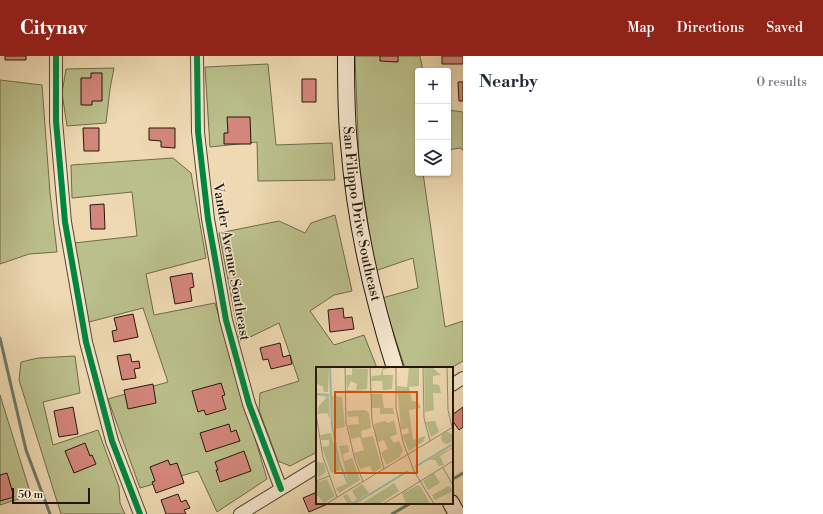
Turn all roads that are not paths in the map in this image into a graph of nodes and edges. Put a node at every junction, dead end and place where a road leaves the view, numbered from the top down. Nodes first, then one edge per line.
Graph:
1 (56, 56) edge
2 (196, 56) edge
3 (346, 56) edge
4 (395, 367) edge
5 (463, 378) edge
6 (453, 384) edge
7 (316, 468) edge
8 (281, 489) junction
9 (452, 504) edge
10 (140, 514) edge
11 (240, 514) edge
12 (457, 514) edge

1 - 10 street
2 - 8 street, Vander Avenue Southeast
3 - 4 street, San Filippo Drive Southeast
5 - 6 street
7 - 8 street
8 - 11 street
9 - 12 street

